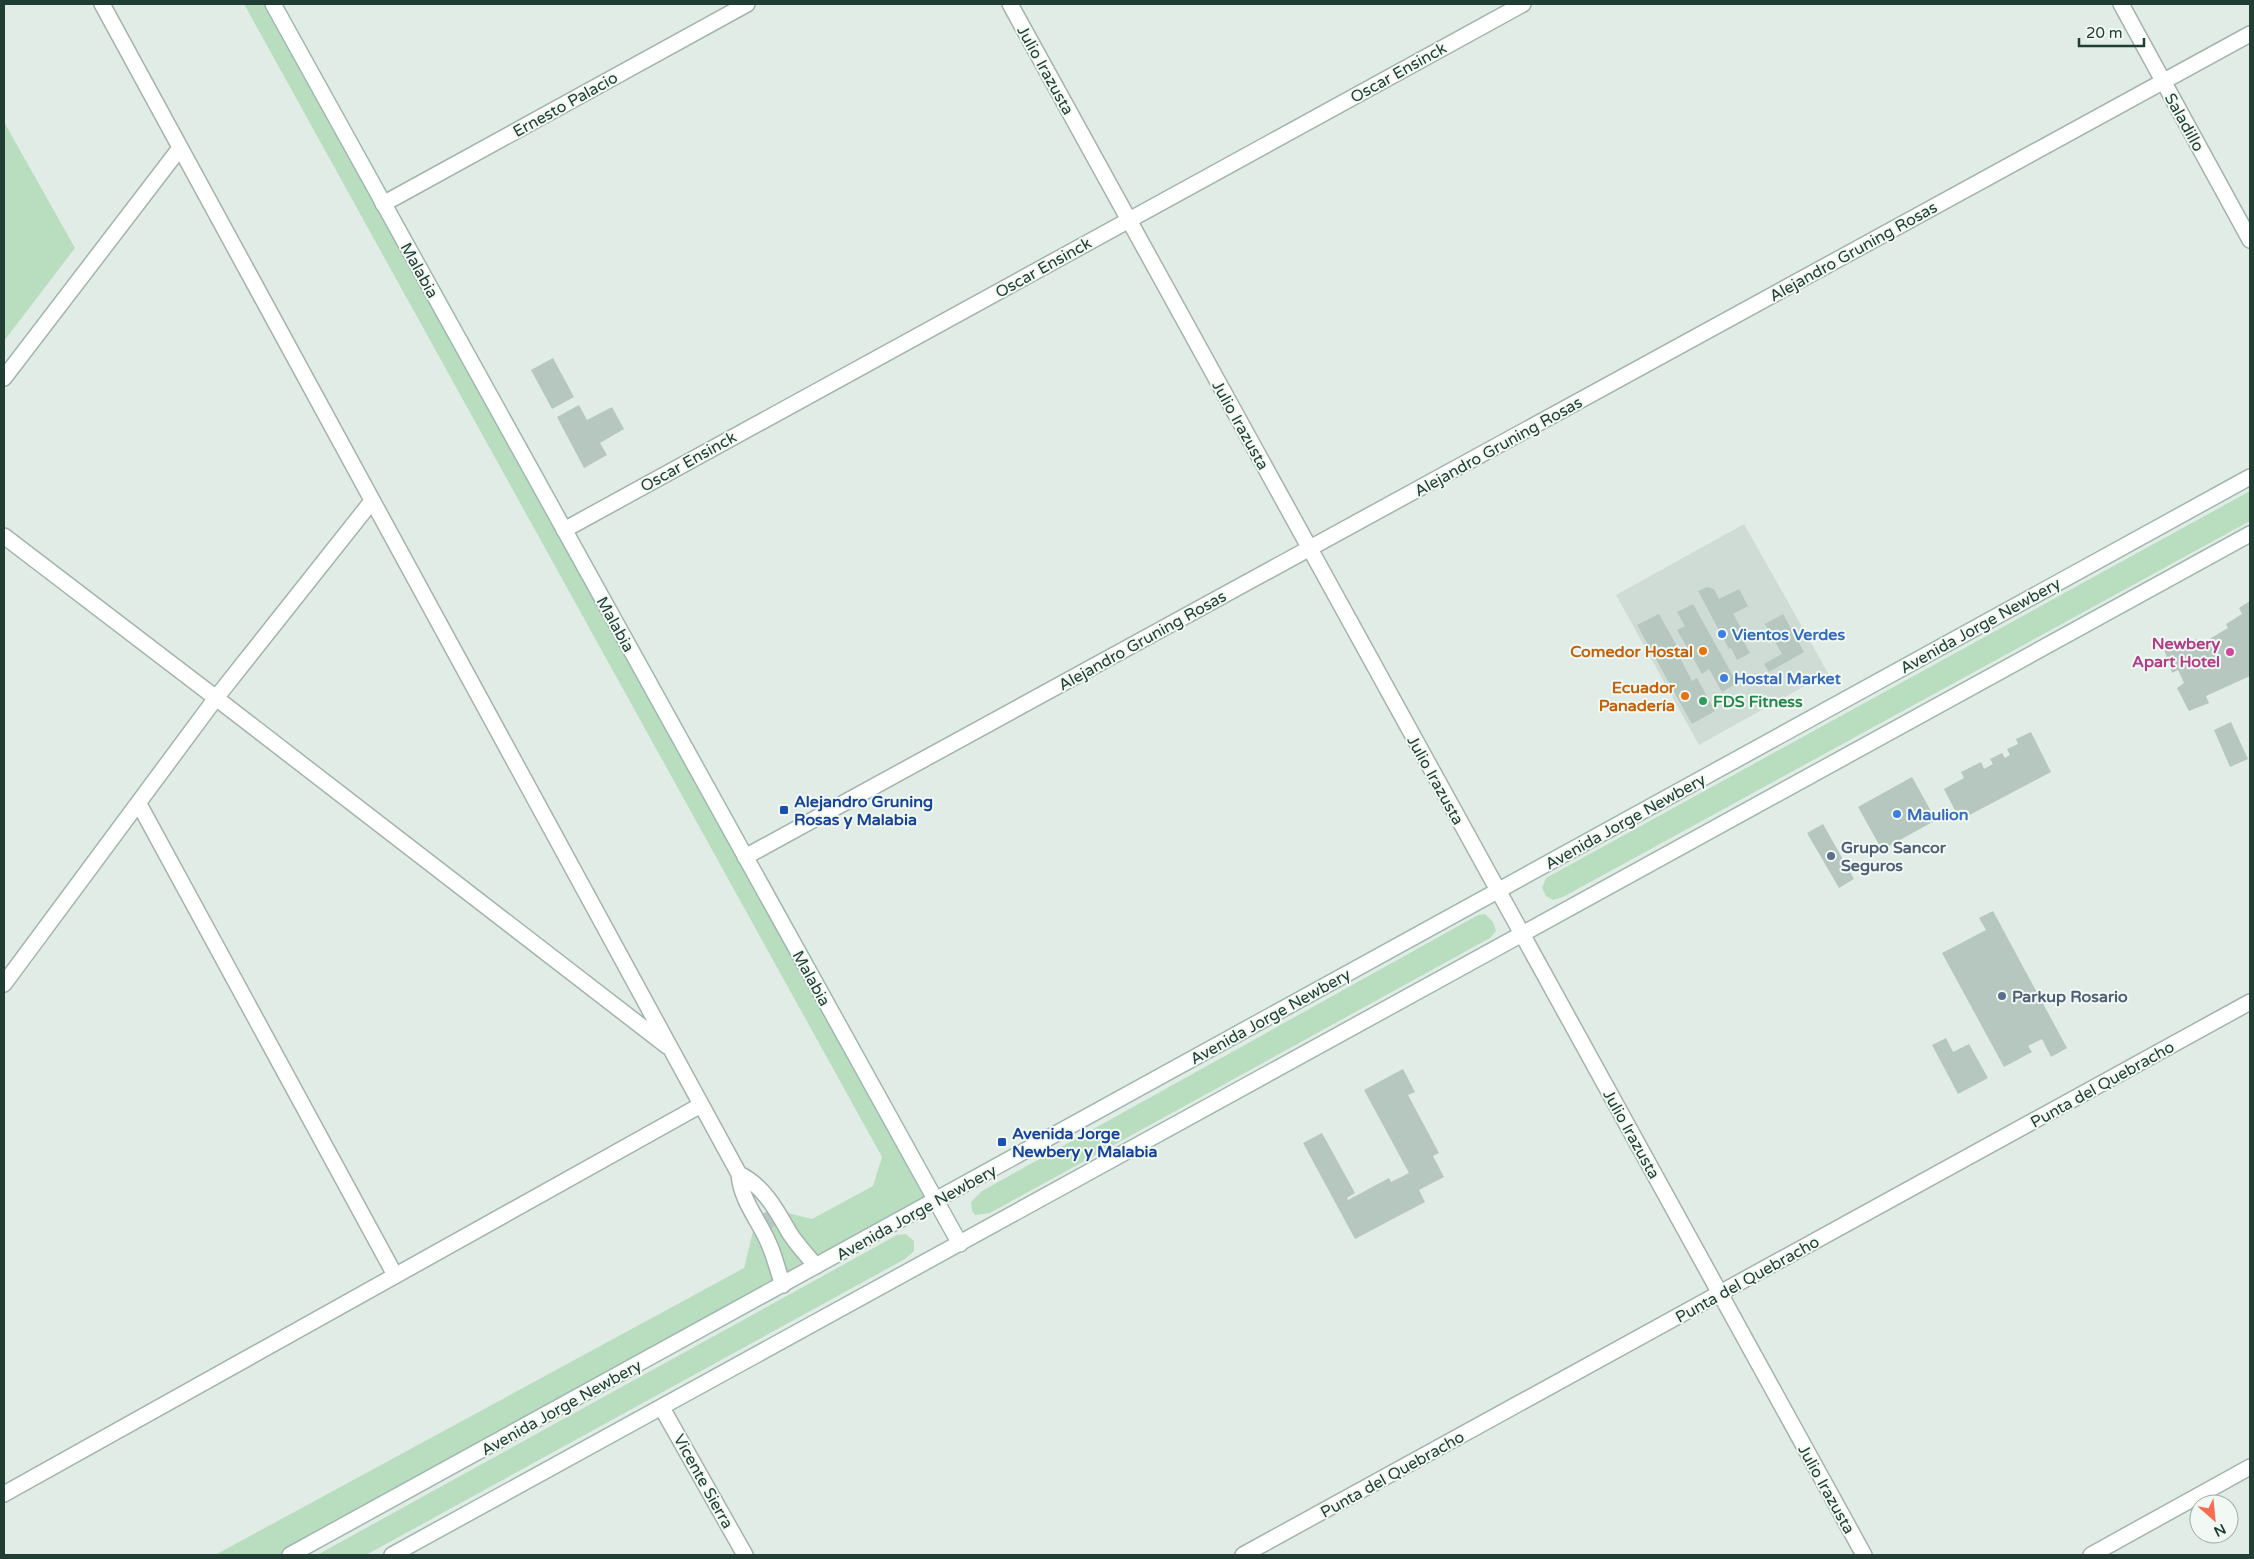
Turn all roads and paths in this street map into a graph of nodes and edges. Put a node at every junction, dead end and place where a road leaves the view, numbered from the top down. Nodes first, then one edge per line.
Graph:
1 (102, 4) edge
2 (272, 4) edge
3 (747, 4) edge
4 (1010, 4) edge
5 (1523, 4) edge
6 (2121, 4) edge
7 (2250, 34) edge
8 (2163, 82) junction
9 (180, 148) junction
10 (383, 204) junction
11 (1128, 220) junction
12 (2250, 240) edge
13 (4, 378) edge
14 (2250, 477) edge
15 (372, 501) junction
16 (564, 530) junction
17 (2250, 534) edge
18 (4, 536) edge
19 (1309, 549) junction
20 (216, 698) junction
21 (139, 804) junction
22 (745, 857) junction
23 (1498, 891) junction
24 (1522, 935) junction
25 (4, 984) edge
26 (2250, 1002) edge
27 (671, 1049) junction
28 (701, 1105) junction
29 (740, 1174) junction
30 (936, 1200) junction
31 (960, 1244) junction
32 (816, 1266) junction
33 (395, 1275) junction
34 (782, 1285) junction
35 (1719, 1294) junction
36 (662, 1408) junction
37 (2250, 1468) edge
38 (4, 1494) edge
39 (290, 1555) edge
40 (392, 1555) edge
41 (745, 1555) edge
42 (1243, 1555) edge
43 (1864, 1555) edge
44 (2091, 1555) edge

1 - 9 street
2 - 10 street, Malabia
3 - 10 street, Ernesto Palacio
4 - 11 street, Julio Irazusta
5 - 11 street, Oscar Ensinck
6 - 8 street, Saladillo
7 - 8 street, Alejandro Gruning Rosas
8 - 12 street, Saladillo
8 - 19 street, Alejandro Gruning Rosas
9 - 13 street
9 - 15 street
10 - 16 street, Malabia
11 - 16 street, Oscar Ensinck
11 - 19 street, Julio Irazusta
14 - 23 street, Avenida Jorge Newbery
15 - 20 street
15 - 27 street
16 - 22 street, Malabia
17 - 24 street
18 - 20 street
19 - 22 street, Alejandro Gruning Rosas
19 - 23 street, Julio Irazusta
20 - 21 street
20 - 27 street
21 - 25 street
21 - 33 street
22 - 30 street, Malabia
23 - 24 street, Julio Irazusta
23 - 30 street, Avenida Jorge Newbery
24 - 31 street
24 - 35 street, Julio Irazusta
26 - 35 street, Punta del Quebracho
27 - 28 street
28 - 29 street
28 - 33 street
29 - 32 street
29 - 34 street
30 - 31 street, Malabia
30 - 32 street, Avenida Jorge Newbery
31 - 36 street
32 - 34 street, Avenida Jorge Newbery
33 - 38 street
34 - 39 street, Avenida Jorge Newbery
35 - 42 street, Punta del Quebracho
35 - 43 street, Julio Irazusta
36 - 40 street
36 - 41 street, Vicente Sierra
37 - 44 street

